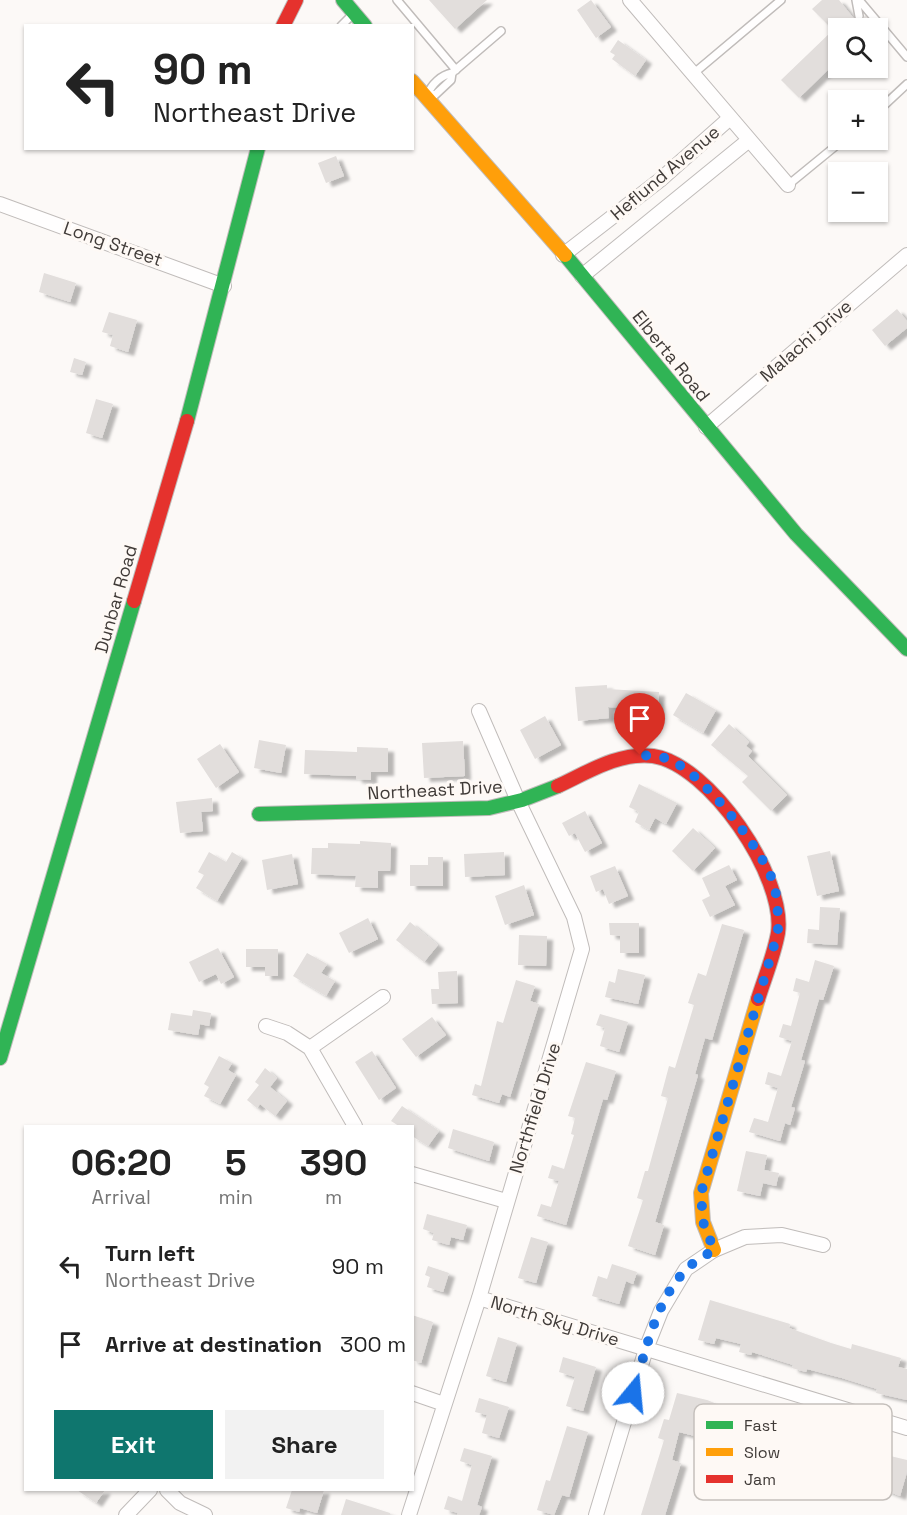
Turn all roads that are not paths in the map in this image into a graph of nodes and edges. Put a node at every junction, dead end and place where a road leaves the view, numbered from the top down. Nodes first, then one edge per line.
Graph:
1 (296, 0) edge
2 (343, 0) edge
3 (397, 0) edge
4 (630, 0) edge
5 (781, 0) edge
6 (858, 0) edge
7 (354, 13) junction
8 (859, 16) dead end
9 (284, 24) edge
10 (343, 24) edge
11 (363, 24) edge
12 (501, 31) dead end
13 (890, 37) joint
14 (907, 57) edge
15 (454, 71) junction
16 (693, 74) junction
17 (414, 83) edge
18 (907, 84) edge
19 (427, 95) junction
20 (888, 102) edge
21 (730, 118) junction
22 (748, 140) junction
23 (258, 150) edge
24 (831, 150) edge
25 (788, 185) joint
26 (0, 204) edge
27 (563, 255) junction
28 (907, 255) edge
29 (582, 276) junction
30 (224, 286) junction
31 (706, 427) junction
32 (907, 649) edge
33 (479, 711) dead end
34 (519, 803) junction
35 (260, 814) dead end
36 (383, 997) dead end
37 (266, 1026) dead end
38 (310, 1048) junction
39 (0, 1058) edge
40 (354, 1125) edge
41 (414, 1175) edge
42 (507, 1201) junction
43 (823, 1245) dead end
44 (714, 1250) junction
45 (479, 1298) junction
46 (646, 1349) junction
47 (414, 1394) edge
48 (444, 1404) junction
49 (828, 1404) edge
50 (892, 1423) edge
51 (907, 1428) edge
52 (149, 1491) edge
53 (168, 1491) edge
54 (126, 1515) edge
55 (205, 1515) edge
56 (409, 1515) edge
57 (596, 1515) edge

1 - 9 street
2 - 7 street
3 - 15 lane
4 - 16 street, Heflund Avenue
5 - 16 lane
6 - 8 lane
6 - 13 lane
7 - 10 lane
7 - 11 street
12 - 15 lane
13 - 14 lane
15 - 19 lane
16 - 21 street, Heflund Avenue
17 - 19 street, Elberta Road
18 - 20 lane
19 - 27 street, Elberta Road
21 - 22 street
21 - 27 street, Heflund Avenue
22 - 25 street
22 - 29 street, Heflund Avenue
23 - 30 street, Dunbar Road
24 - 25 lane
26 - 30 street, Long Street
27 - 29 street, Elberta Road
28 - 31 street, Malachi Drive
29 - 31 street, Elberta Road
30 - 39 street, Dunbar Road
31 - 32 street, Elberta Road
33 - 34 street, Northfield Drive
34 - 35 street, Northeast Drive
34 - 42 street, Northfield Drive
34 - 44 street, Northeast Drive
36 - 38 street
37 - 38 street
38 - 40 street
41 - 42 street
42 - 45 street, Northfield Drive
43 - 44 street
44 - 46 street
45 - 46 street, North Sky Drive
45 - 48 street, Northfield Drive
46 - 49 street, North Sky Drive
46 - 57 street
47 - 48 street
48 - 56 street, Northfield Drive
50 - 51 street, North Sky Drive
52 - 54 street
53 - 55 street

